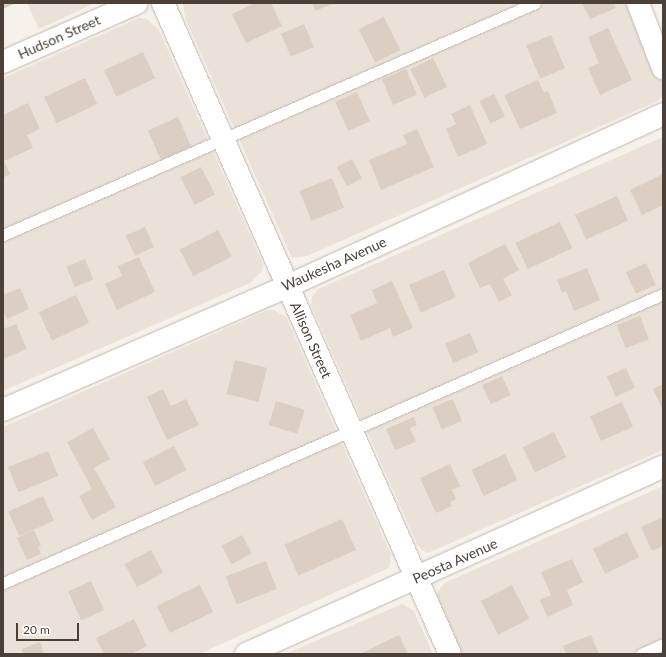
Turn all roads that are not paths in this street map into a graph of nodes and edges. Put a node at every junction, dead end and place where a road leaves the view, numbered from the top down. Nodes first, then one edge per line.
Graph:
1 (136, 3) edge
2 (163, 3) edge
3 (535, 3) edge
4 (638, 3) edge
5 (3, 62) edge
6 (663, 68) edge
7 (663, 114) edge
8 (223, 139) junction
9 (3, 235) edge
10 (288, 286) junction
11 (663, 294) edge
12 (3, 410) edge
13 (352, 431) junction
14 (663, 467) edge
15 (417, 578) junction
16 (3, 583) edge
17 (663, 644) edge
18 (246, 654) edge
19 (450, 654) edge
20 (641, 654) edge

1 - 5 street, Hudson Street
2 - 8 street, Allison Street
3 - 8 lane
4 - 6 street
7 - 10 street, Waukesha Avenue
8 - 9 lane
8 - 10 street, Allison Street
10 - 12 street, Waukesha Avenue
10 - 13 street, Allison Street
11 - 13 lane
13 - 15 street, Allison Street
13 - 16 lane
14 - 15 street, Peosta Avenue
15 - 18 street, Peosta Avenue
15 - 19 street, Allison Street
17 - 20 lane

